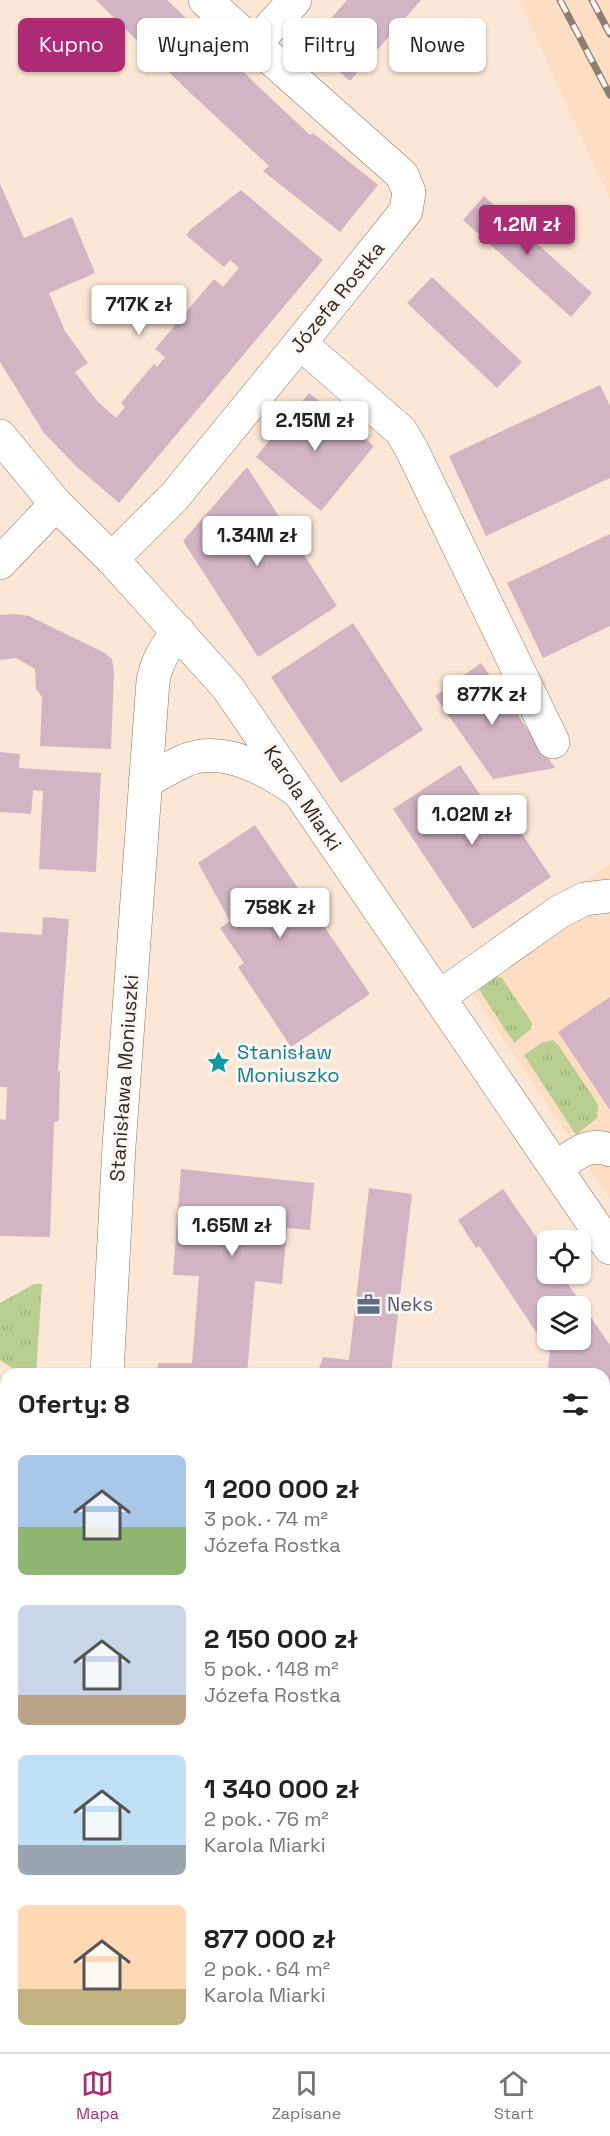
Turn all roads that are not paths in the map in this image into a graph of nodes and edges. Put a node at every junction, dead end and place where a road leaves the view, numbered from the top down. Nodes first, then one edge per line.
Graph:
1 (205, 0) edge
2 (295, 0) edge
3 (225, 18) edge
4 (271, 26) edge
5 (271, 58) edge
6 (300, 343) junction
7 (0, 436) edge
8 (56, 504) junction
9 (112, 559) junction
10 (0, 563) edge
11 (179, 632) junction
12 (553, 742) dead end
13 (145, 782) junction
14 (299, 792) junction
15 (610, 896) edge
16 (439, 997) junction
17 (610, 1150) edge
18 (556, 1168) junction
19 (610, 1248) edge
20 (107, 1368) edge

1 - 3 street, Józefa Rostka
2 - 4 street
5 - 6 street, Józefa Rostka
6 - 9 street, Józefa Rostka
6 - 12 street
7 - 8 street, Karola Miarki
8 - 9 street, Karola Miarki
8 - 10 street
9 - 11 street, Karola Miarki
11 - 13 street, Stanisława Moniuszki
11 - 14 street, Karola Miarki
13 - 14 street
13 - 20 street, Stanisława Moniuszki
14 - 16 street, Karola Miarki
15 - 16 street
16 - 18 street, Karola Miarki
17 - 18 street
18 - 19 street, Karola Miarki

